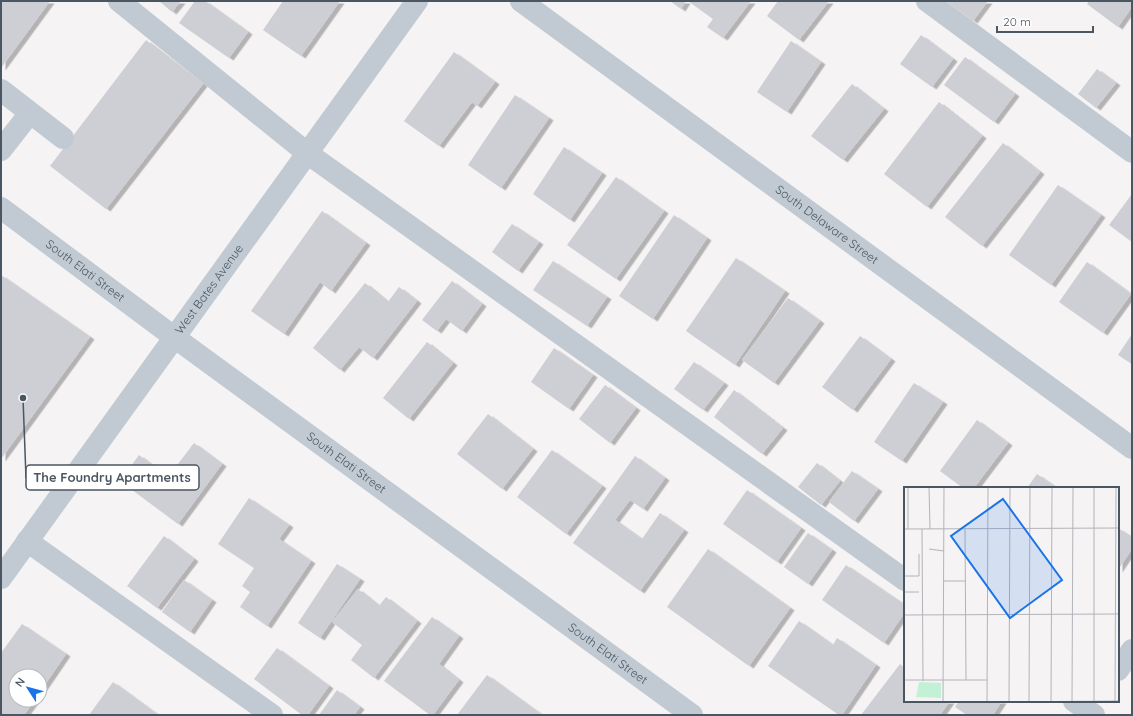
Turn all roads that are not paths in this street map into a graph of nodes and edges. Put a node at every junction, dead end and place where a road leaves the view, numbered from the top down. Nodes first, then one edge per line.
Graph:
1 (119, 1) edge
2 (417, 1) edge
3 (521, 1) edge
4 (927, 1) edge
5 (1, 90) edge
6 (30, 113) junction
7 (64, 138) dead end
8 (1, 150) edge
9 (307, 152) junction
10 (1132, 152) edge
11 (1, 208) edge
12 (174, 337) junction
13 (1132, 448) edge
14 (27, 541) junction
15 (1, 578) edge
16 (904, 579) edge
17 (1132, 650) edge
18 (1119, 669) edge
19 (272, 715) edge
20 (692, 715) edge

1 - 9 street
2 - 9 street, West Bates Avenue
3 - 13 street, South Delaware Street
4 - 10 street
5 - 6 street
6 - 7 street
6 - 8 street
9 - 12 street, West Bates Avenue
9 - 16 street
11 - 12 street, South Elati Street
12 - 14 street, West Bates Avenue
12 - 20 street, South Elati Street
14 - 15 street, West Bates Avenue
14 - 19 street
17 - 18 street

